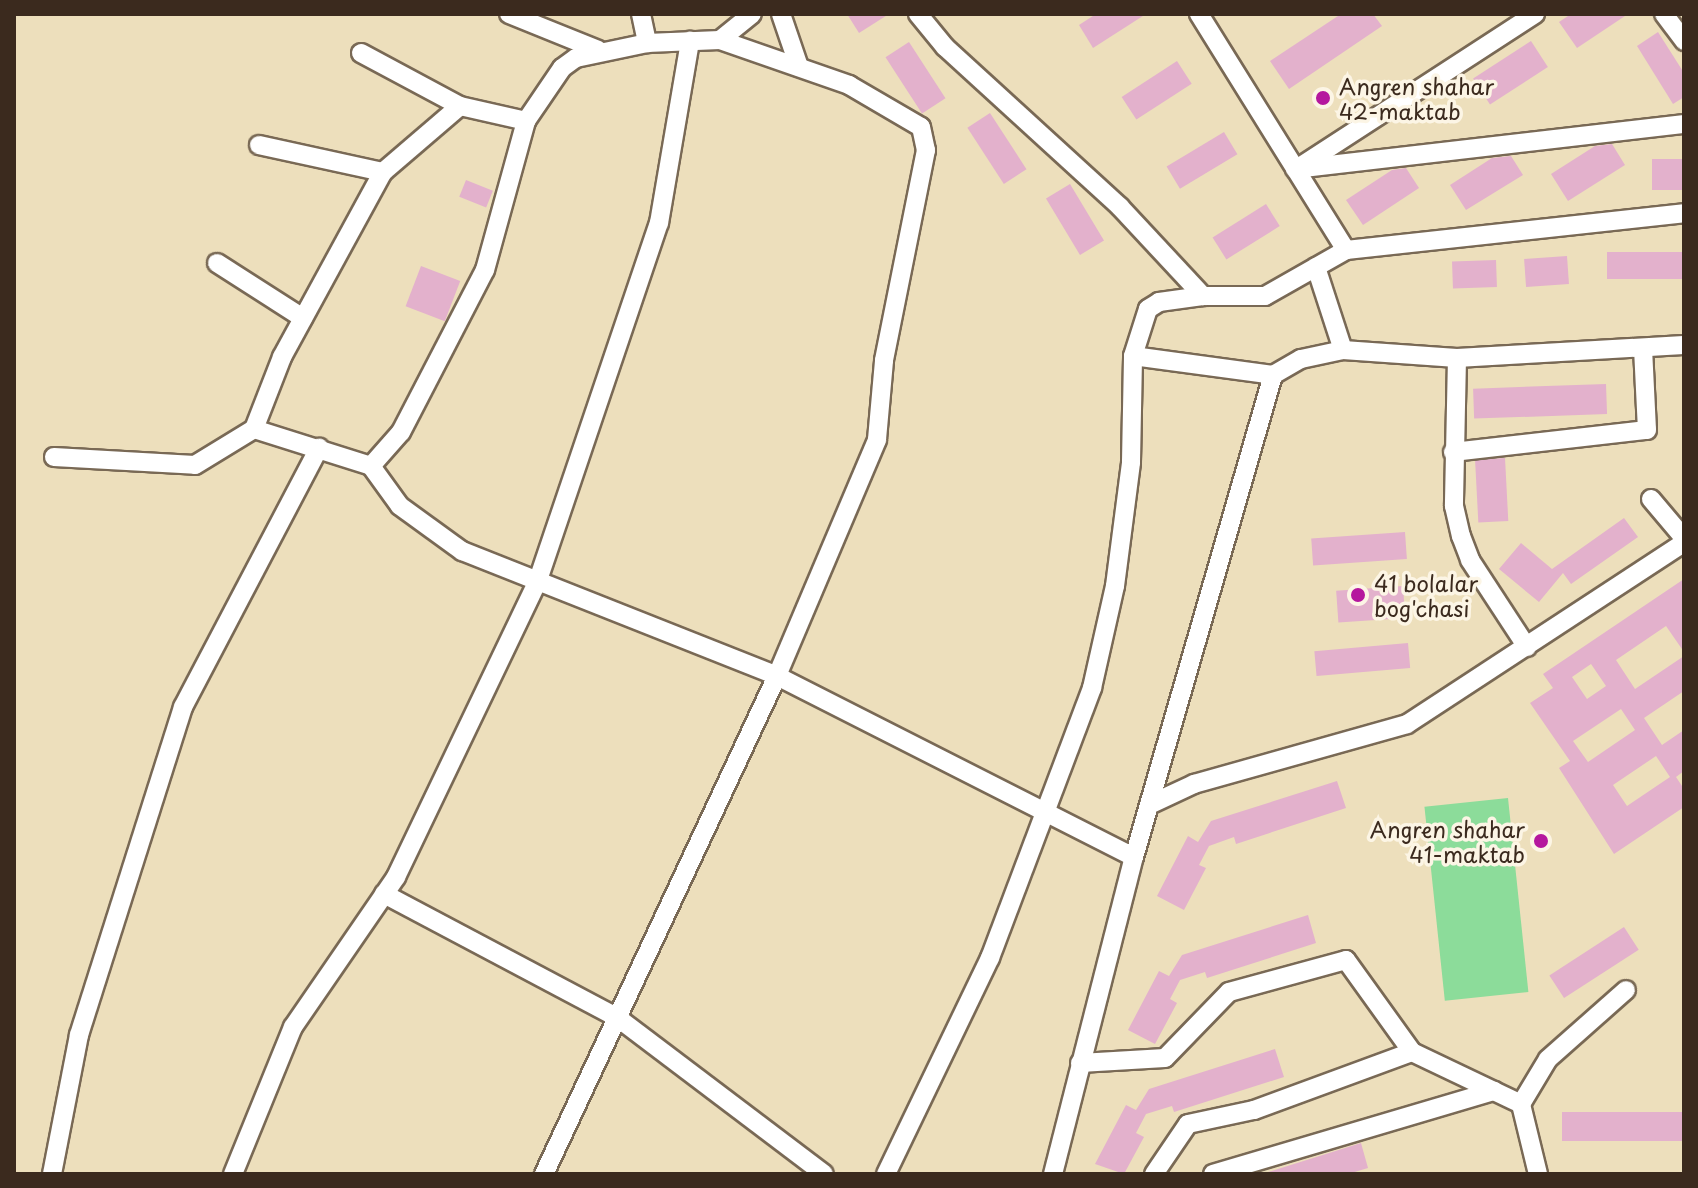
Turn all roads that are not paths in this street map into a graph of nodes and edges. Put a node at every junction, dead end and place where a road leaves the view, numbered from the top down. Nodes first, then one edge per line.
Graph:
1 (509, 14) edge
2 (641, 14) edge
3 (752, 14) edge
4 (781, 14) edge
5 (918, 14) edge
6 (1199, 14) edge
7 (1535, 14) edge
8 (1664, 14) edge
9 (720, 40) junction
10 (690, 41) junction
11 (1684, 41) edge
12 (647, 43) junction
13 (598, 50) junction
14 (361, 53) dead end
15 (799, 67) junction
16 (460, 106) junction
17 (526, 121) junction
18 (1684, 124) edge
19 (259, 145) dead end
20 (1295, 169) junction
21 (383, 172) junction
22 (1684, 213) edge
23 (1346, 250) junction
24 (217, 263) dead end
25 (1316, 267) junction
26 (1203, 296) junction
27 (303, 318) junction
28 (1684, 345) edge
29 (1643, 348) junction
30 (1343, 350) junction
31 (1133, 356) junction
32 (1457, 358) junction
33 (1273, 375) junction
34 (254, 429) junction
35 (319, 448) junction
36 (1453, 452) junction
37 (54, 457) dead end
38 (371, 466) junction
39 (1651, 499) dead end
40 (1684, 540) edge
41 (538, 580) junction
42 (1527, 647) junction
43 (777, 676) junction
44 (1149, 805) junction
45 (1044, 813) junction
46 (1134, 857) junction
47 (384, 894) junction
48 (1626, 990) dead end
49 (618, 1018) junction
50 (1412, 1052) junction
51 (1080, 1063) junction
52 (1494, 1091) junction
53 (1521, 1104) junction
54 (52, 1174) edge
55 (233, 1174) edge
56 (544, 1174) edge
57 (824, 1174) edge
58 (886, 1174) edge
59 (1053, 1174) edge
60 (1154, 1174) edge
61 (1213, 1174) edge
62 (1538, 1174) edge

1 - 13 street
2 - 12 street
3 - 9 street
4 - 15 street
5 - 26 street
6 - 20 street
7 - 20 street
8 - 11 street
9 - 10 street
9 - 15 street
10 - 12 street
10 - 41 street
12 - 13 street
13 - 17 street
14 - 16 street
15 - 43 street
16 - 17 street
16 - 21 street
17 - 38 street
18 - 20 street
19 - 21 street
20 - 23 street
21 - 27 street
22 - 23 street
23 - 25 street
24 - 27 street
25 - 26 street
25 - 30 street
26 - 31 street
27 - 34 street
28 - 29 street
29 - 32 street
29 - 36 street
30 - 32 street
30 - 33 street
31 - 33 street
31 - 45 street
32 - 36 street
33 - 44 street
34 - 35 street
34 - 37 street
35 - 38 street
35 - 54 street
36 - 42 street
38 - 41 street
39 - 40 street
40 - 42 street
41 - 43 street
41 - 47 street
42 - 44 street
43 - 45 street
43 - 49 street
44 - 46 street
45 - 46 street
45 - 58 street
46 - 51 street
47 - 49 street
47 - 55 street
48 - 53 street
49 - 56 street
49 - 57 street
50 - 51 street
50 - 52 street
50 - 60 street
51 - 59 street
52 - 53 street
52 - 61 street
53 - 62 street

